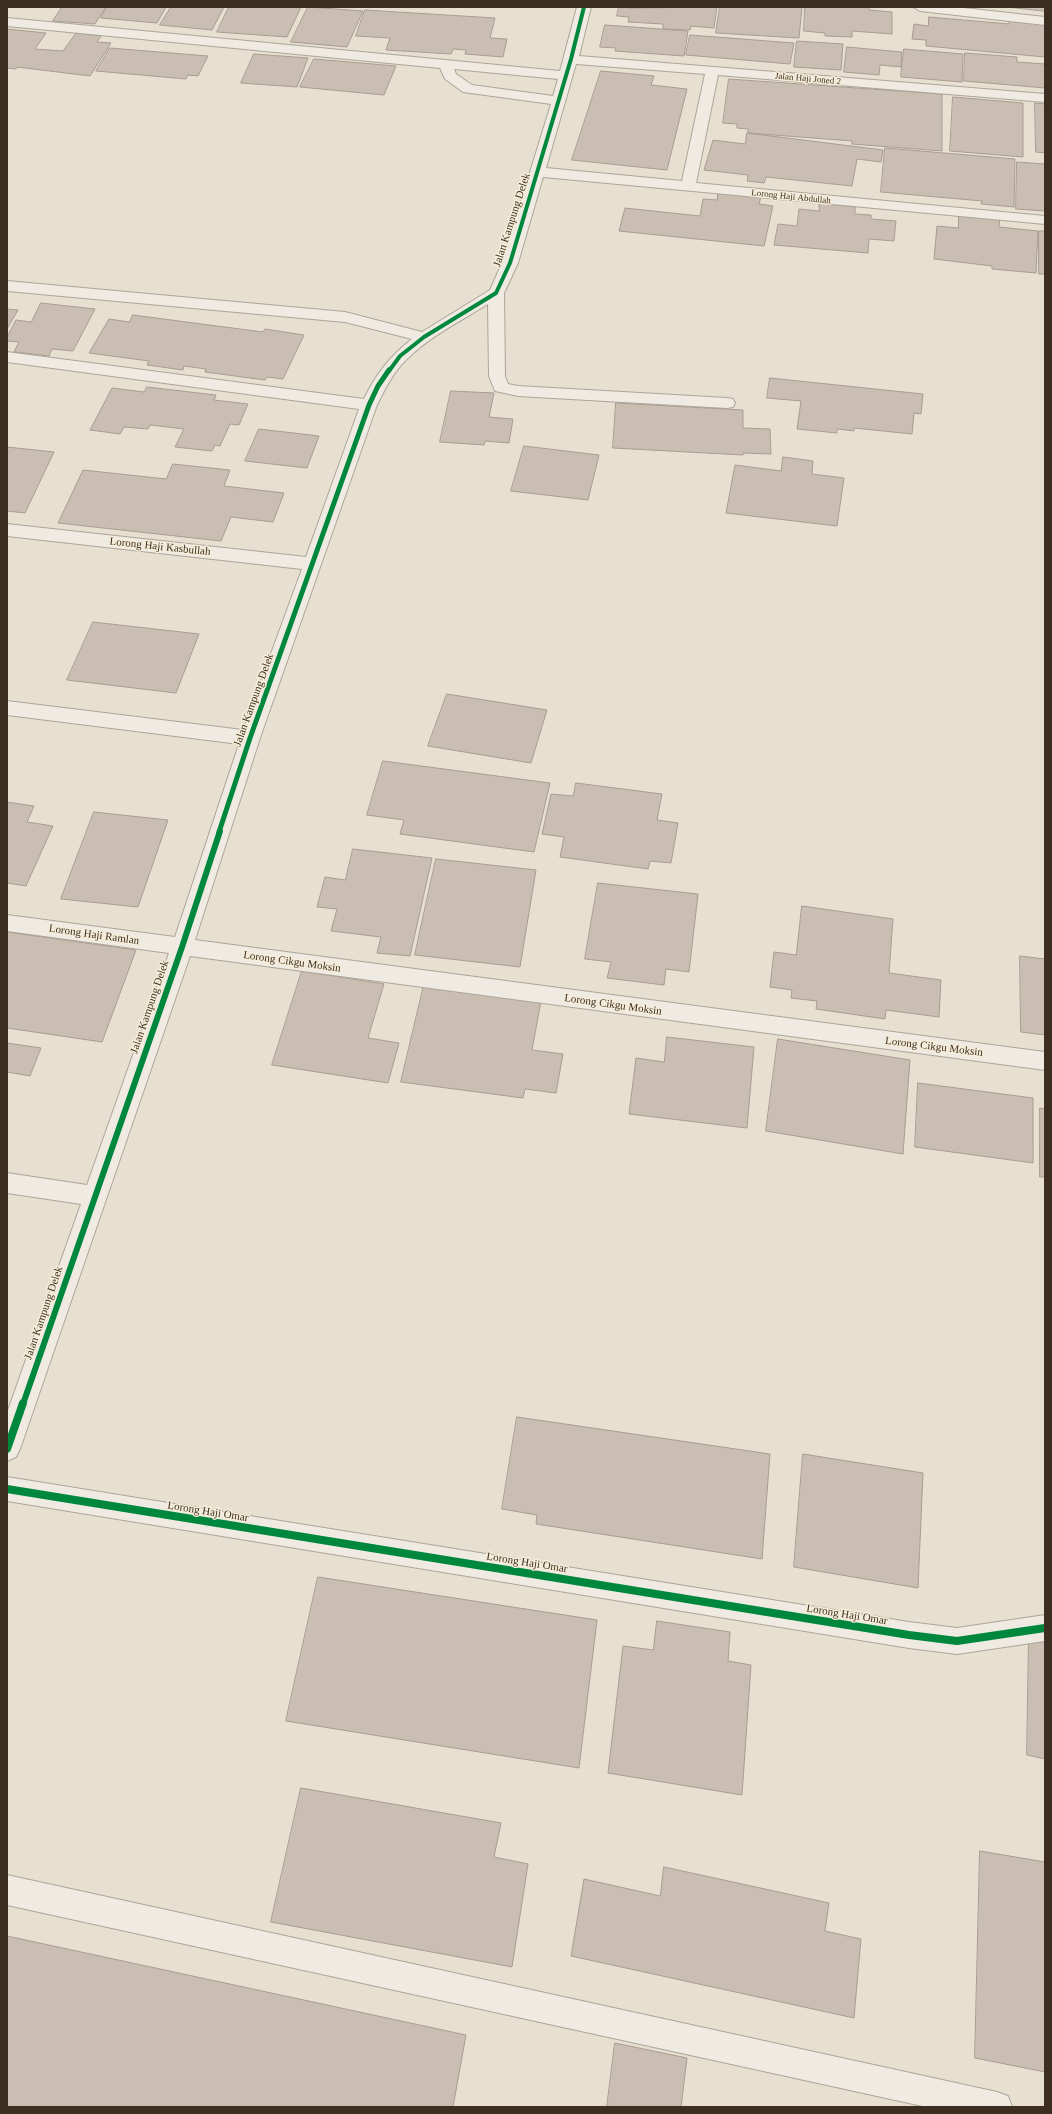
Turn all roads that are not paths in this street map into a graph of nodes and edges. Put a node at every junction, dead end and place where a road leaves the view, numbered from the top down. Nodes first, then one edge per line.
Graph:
1 (584, 7) edge
2 (920, 7) edge
3 (1045, 21) edge
4 (7, 22) edge
5 (445, 64) junction
6 (569, 68) junction
7 (712, 71) junction
8 (1045, 98) edge
9 (558, 102) junction
10 (538, 172) junction
11 (688, 187) junction
12 (1045, 220) edge
13 (7, 286) edge
14 (496, 293) junction
15 (424, 337) junction
16 (7, 357) edge
17 (727, 402) dead end
18 (369, 406) junction
19 (7, 530) edge
20 (314, 564) junction
21 (7, 708) edge
22 (250, 738) junction
23 (7, 923) edge
24 (182, 947) junction
25 (1045, 1061) edge
26 (7, 1183) edge
27 (94, 1196) junction
28 (7, 1449) edge
29 (7, 1489) edge
30 (1045, 1628) edge
31 (7, 1890) edge
32 (997, 2107) edge

1 - 6 street, Jalan Kampung Delek
2 - 3 street
4 - 5 street, Jalan Haji Joned 2
5 - 6 street, Jalan Haji Joned 2
5 - 9 street
6 - 7 street, Jalan Haji Joned 2
6 - 9 street, Jalan Kampung Delek
7 - 8 street, Jalan Haji Joned 2
7 - 11 street
9 - 10 street, Jalan Kampung Delek
10 - 11 street, Lorong Haji Abdullah
10 - 14 street, Jalan Kampung Delek
11 - 12 street, Lorong Haji Abdullah
13 - 15 street
14 - 15 street, Jalan Kampung Delek
14 - 17 street
15 - 18 street, Jalan Kampung Delek
16 - 18 street
18 - 20 street, Jalan Kampung Delek
19 - 20 street, Lorong Haji Kasbullah
20 - 22 street, Jalan Kampung Delek
21 - 22 street
22 - 24 street, Jalan Kampung Delek
23 - 24 street, Lorong Haji Ramlan
24 - 25 street, Lorong Cikgu Moksin
24 - 27 street, Jalan Kampung Delek
26 - 27 street
27 - 28 street, Jalan Kampung Delek
29 - 30 street, Lorong Haji Omar
31 - 32 street

